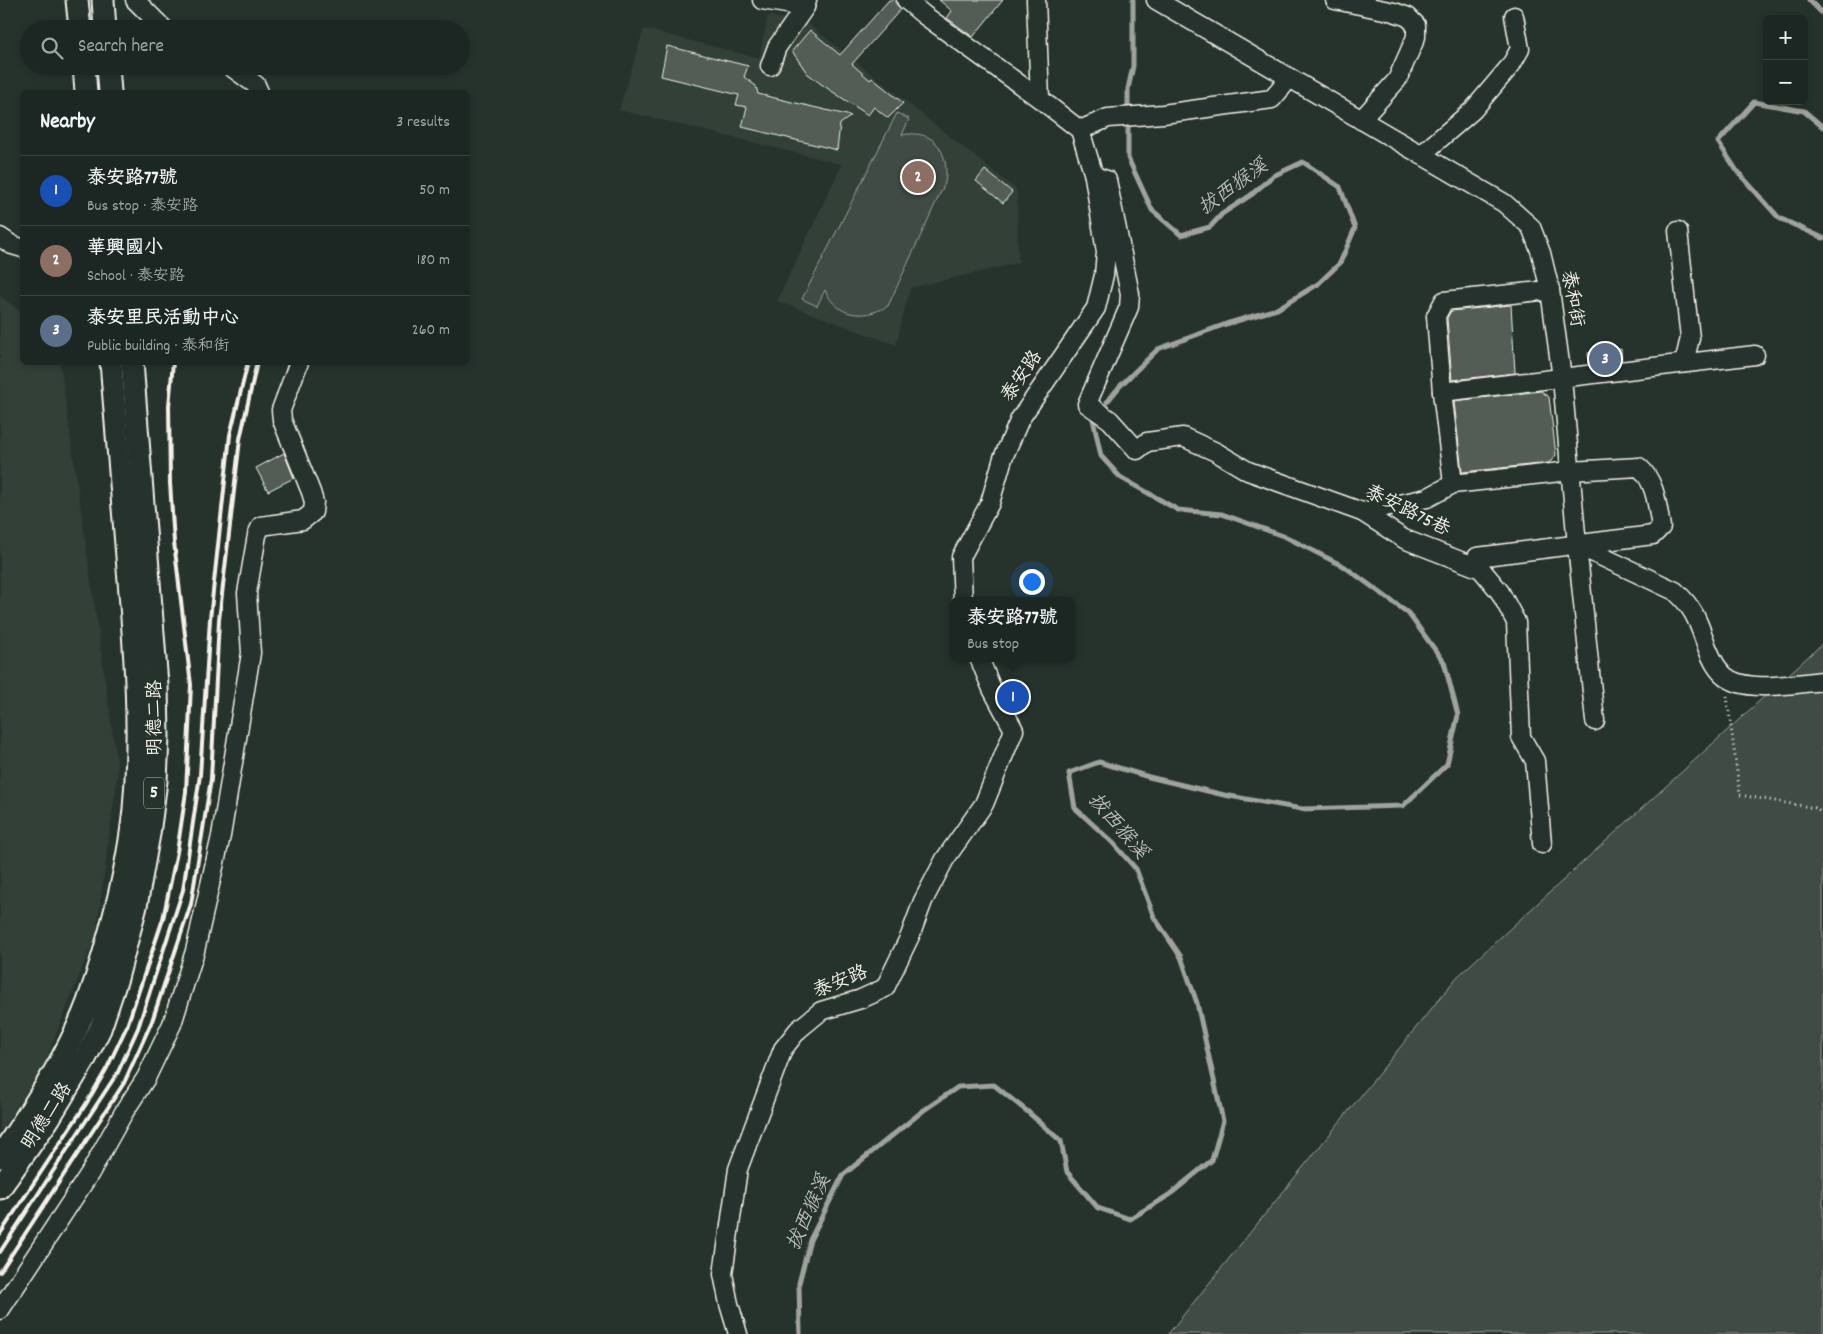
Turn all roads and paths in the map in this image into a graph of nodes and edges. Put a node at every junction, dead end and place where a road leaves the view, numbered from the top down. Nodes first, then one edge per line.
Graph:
1 (77, 0) edge
2 (103, 0) edge
3 (136, 0) edge
4 (762, 0) edge
5 (906, 0) edge
6 (1036, 0) edge
7 (1156, 0) edge
8 (1335, 0) edge
9 (806, 3) edge
10 (1514, 16) dead end
11 (79, 20) edge
12 (104, 20) edge
13 (155, 20) edge
14 (770, 66) dead end
15 (85, 75) edge
16 (109, 75) edge
17 (242, 75) edge
18 (1290, 78) junction
19 (86, 90) edge
20 (110, 90) edge
21 (258, 90) edge
22 (1040, 98) junction
23 (1361, 120) junction
24 (1080, 130) junction
25 (1421, 154) junction
26 (1094, 176) junction
27 (1678, 231) dead end
28 (0, 237) edge
29 (20, 247) edge
30 (1550, 290) junction
31 (1755, 355) dead end
32 (1684, 363) junction
33 (111, 365) edge
34 (132, 365) edge
35 (298, 365) edge
36 (1562, 378) junction
37 (1442, 392) junction
38 (1086, 404) joint
39 (1570, 471) junction
40 (1453, 484) junction
41 (1362, 512) junction
42 (1577, 545) junction
43 (1478, 557) dead end
44 (963, 597) edge
45 (981, 662) edge
46 (1724, 676) junction
47 (1823, 681) edge
48 (1595, 722) dead end
49 (1823, 814) edge
50 (1542, 844) dead end
51 (0, 1157) edge
52 (0, 1188) edge
53 (0, 1310) edge
54 (738, 1334) edge

1 - 11 main road
2 - 12 main road
3 - 13 street
4 - 9 street
5 - 22 street
6 - 22 street
7 - 18 street
8 - 23 street
9 - 14 street
10 - 25 street
15 - 19 main road
16 - 20 main road
17 - 21 street
18 - 23 street, 泰和街
18 - 24 street
22 - 24 street
23 - 25 street, 泰和街
24 - 26 street, 泰安路
25 - 30 street, 泰和街
26 - 38 street, 泰安路
26 - 44 street, 泰安路
27 - 32 street
28 - 29 street
30 - 36 street, 泰和街
30 - 37 street
31 - 32 street
32 - 36 street
33 - 51 main road, 明德二路 / 5
34 - 52 main road, 明德二路 / 5
35 - 53 street
36 - 37 street
36 - 39 street, 泰和街
37 - 40 street
38 - 41 street, 泰安路75巷
39 - 40 street
39 - 42 street, 泰和街
39 - 42 street
40 - 41 street
41 - 50 street, 泰安路75巷
42 - 43 street
42 - 46 street
42 - 48 street, 泰和街
45 - 54 street, 泰安路
46 - 47 street
46 - 49 path

